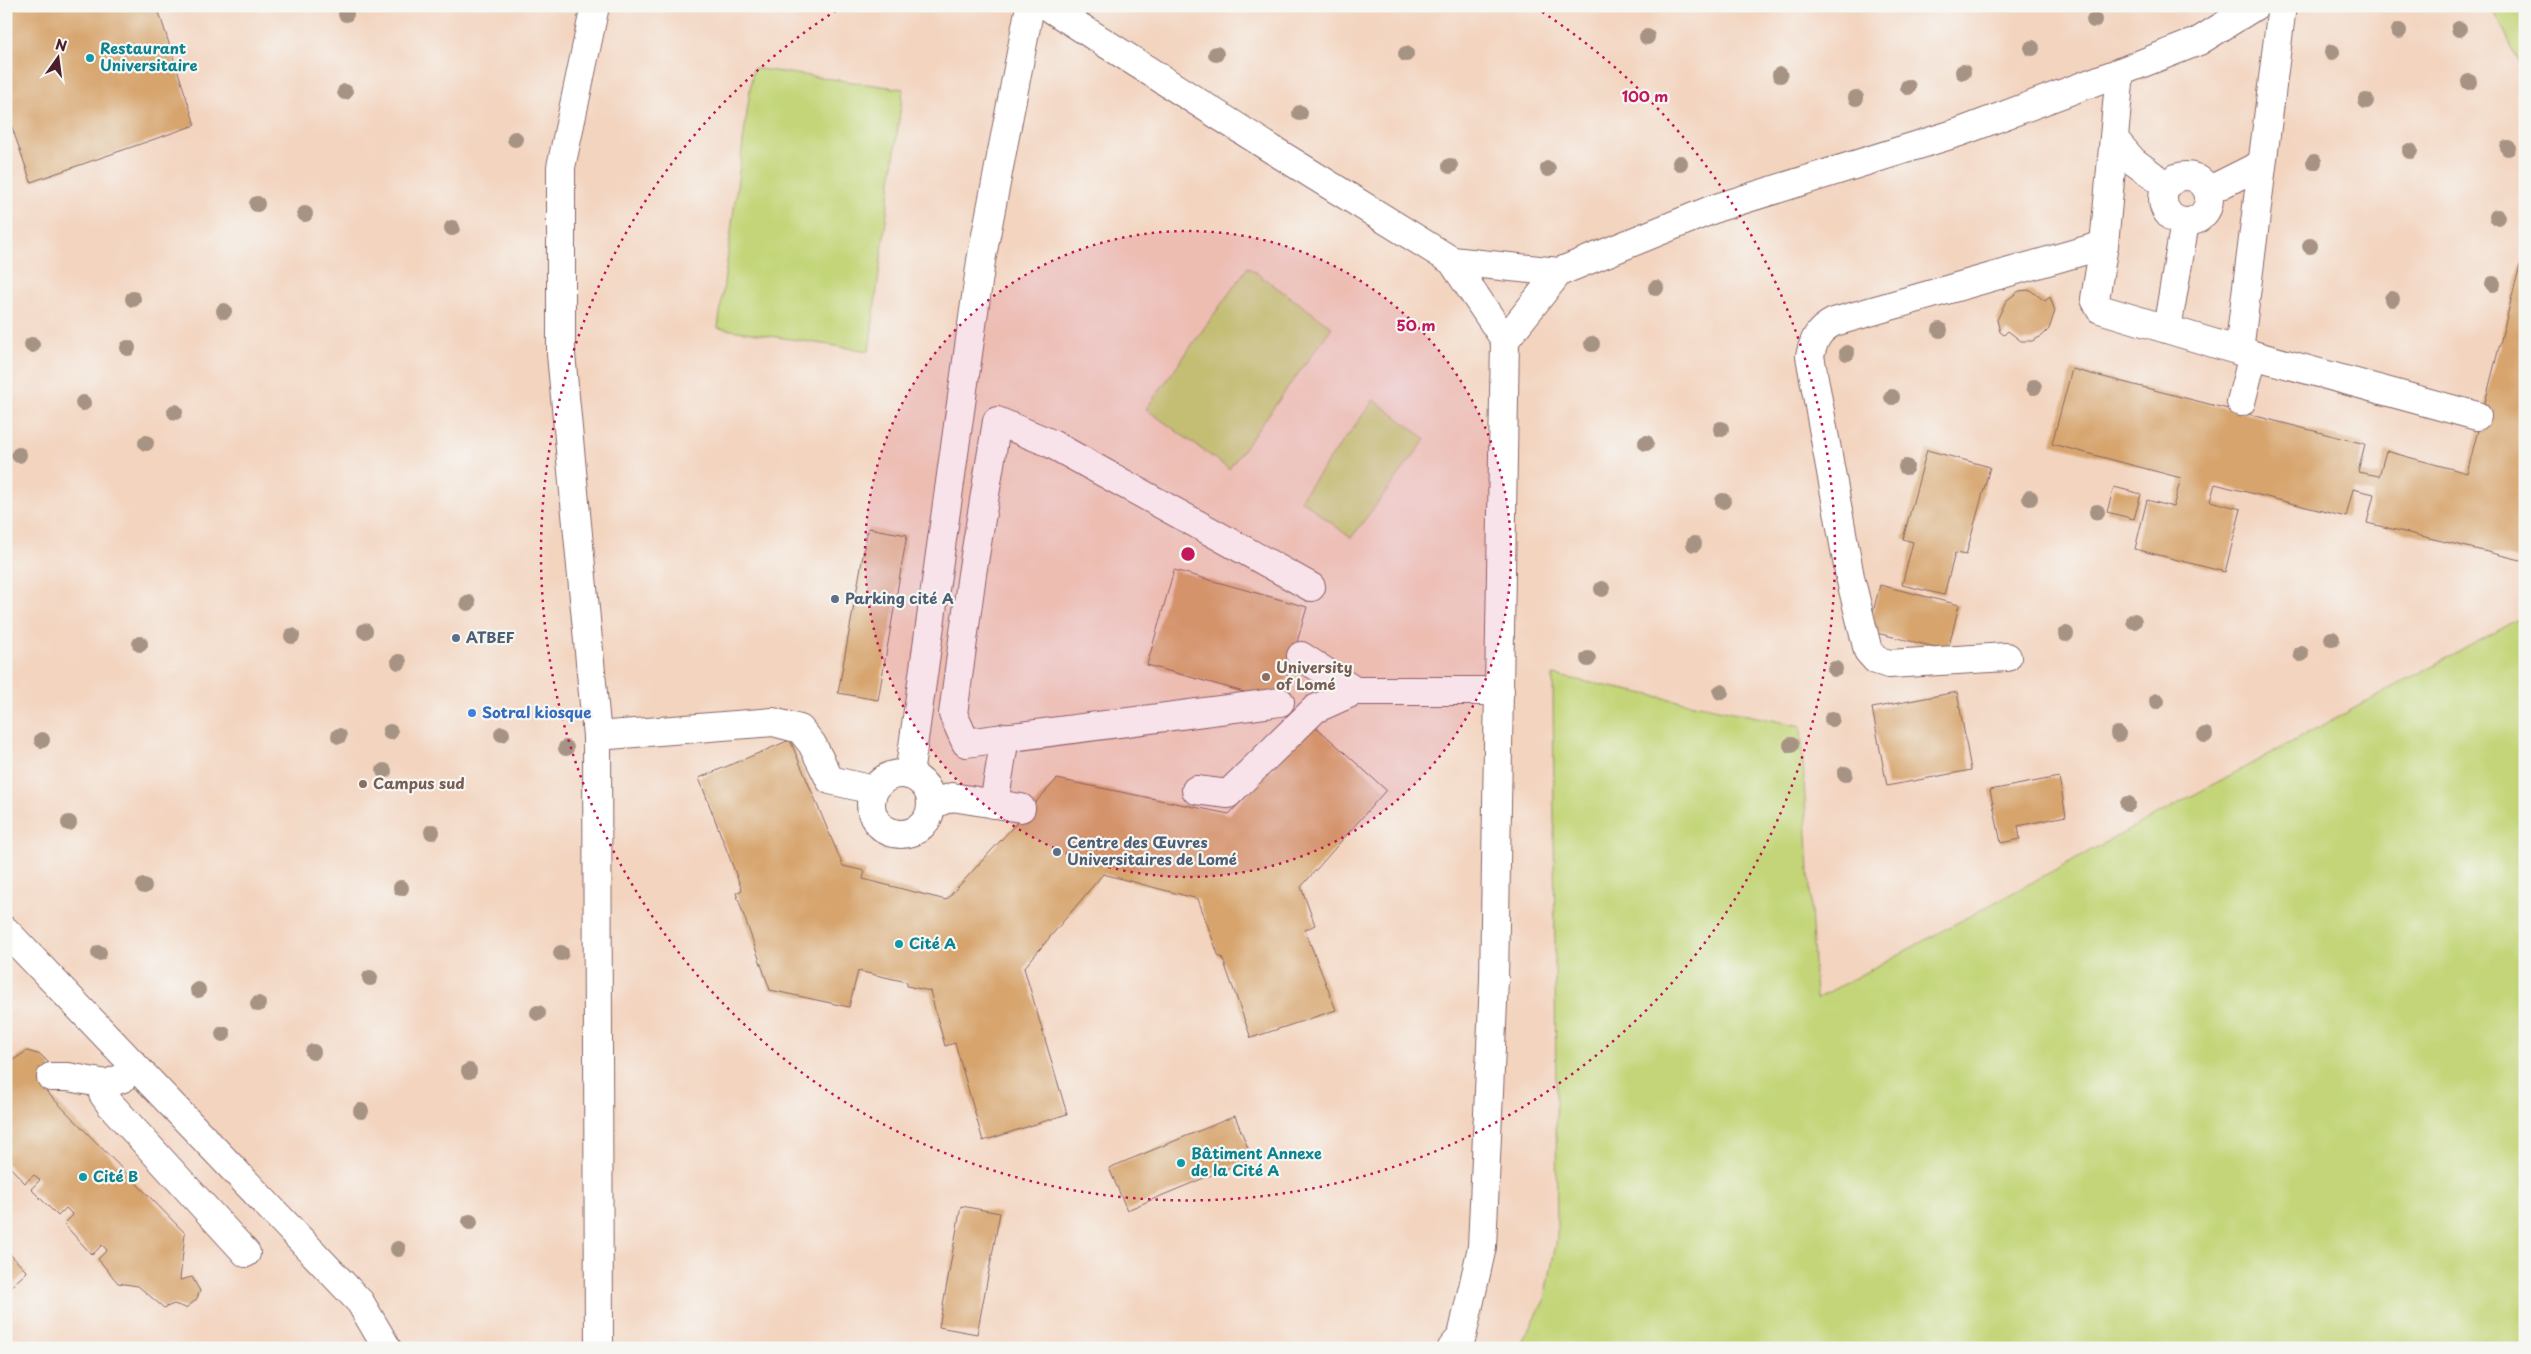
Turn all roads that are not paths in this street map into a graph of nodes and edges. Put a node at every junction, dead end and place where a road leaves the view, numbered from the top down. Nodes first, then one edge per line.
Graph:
1 (595, 6) edge
2 (1030, 6) edge
3 (1047, 6) edge
4 (2255, 6) edge
5 (2282, 6) edge
6 (2120, 72) junction
7 (2114, 139) junction
8 (2262, 164) junction
9 (2167, 186) junction
10 (2208, 191) junction
11 (2185, 222) junction
12 (2104, 245) junction
13 (1452, 261) junction
14 (1559, 272) junction
15 (2167, 329) junction
16 (1505, 340) junction
17 (2246, 353) junction
18 (2241, 402) dead end
19 (2477, 416) dead end
20 (1311, 587) dead end
21 (1301, 656) dead end
22 (2007, 657) dead end
23 (1356, 691) junction
24 (1500, 691) junction
25 (1280, 702) dead end
26 (597, 736) junction
27 (1005, 737) junction
28 (909, 775) junction
29 (873, 790) junction
30 (1196, 790) dead end
31 (994, 804) junction
32 (931, 805) junction
33 (1021, 808) dead end
34 (6, 931) edge
35 (140, 1072) junction
36 (51, 1077) dead end
37 (106, 1084) junction
38 (246, 1253) dead end
39 (387, 1348) edge
40 (599, 1348) edge
41 (1452, 1348) edge

1 - 26 lane
2 - 28 lane
3 - 13 lane
4 - 6 lane
5 - 8 lane
6 - 7 lane
6 - 14 lane
7 - 9 lane
7 - 12 lane
8 - 10 lane
8 - 17 lane
9 - 10 lane
9 - 11 lane
10 - 11 lane
11 - 15 lane
12 - 15 lane
12 - 22 lane
13 - 14 lane
13 - 16 lane
14 - 16 lane
15 - 17 lane
16 - 24 lane
17 - 18 lane
17 - 19 lane
20 - 27 lane
21 - 23 lane
23 - 24 lane
23 - 30 lane
24 - 41 lane
25 - 27 lane
26 - 29 lane
26 - 40 lane
27 - 31 lane
28 - 29 lane
28 - 32 lane
29 - 32 lane
31 - 32 lane
31 - 33 lane
34 - 35 lane
35 - 37 lane
35 - 39 lane
36 - 37 lane
37 - 38 lane

